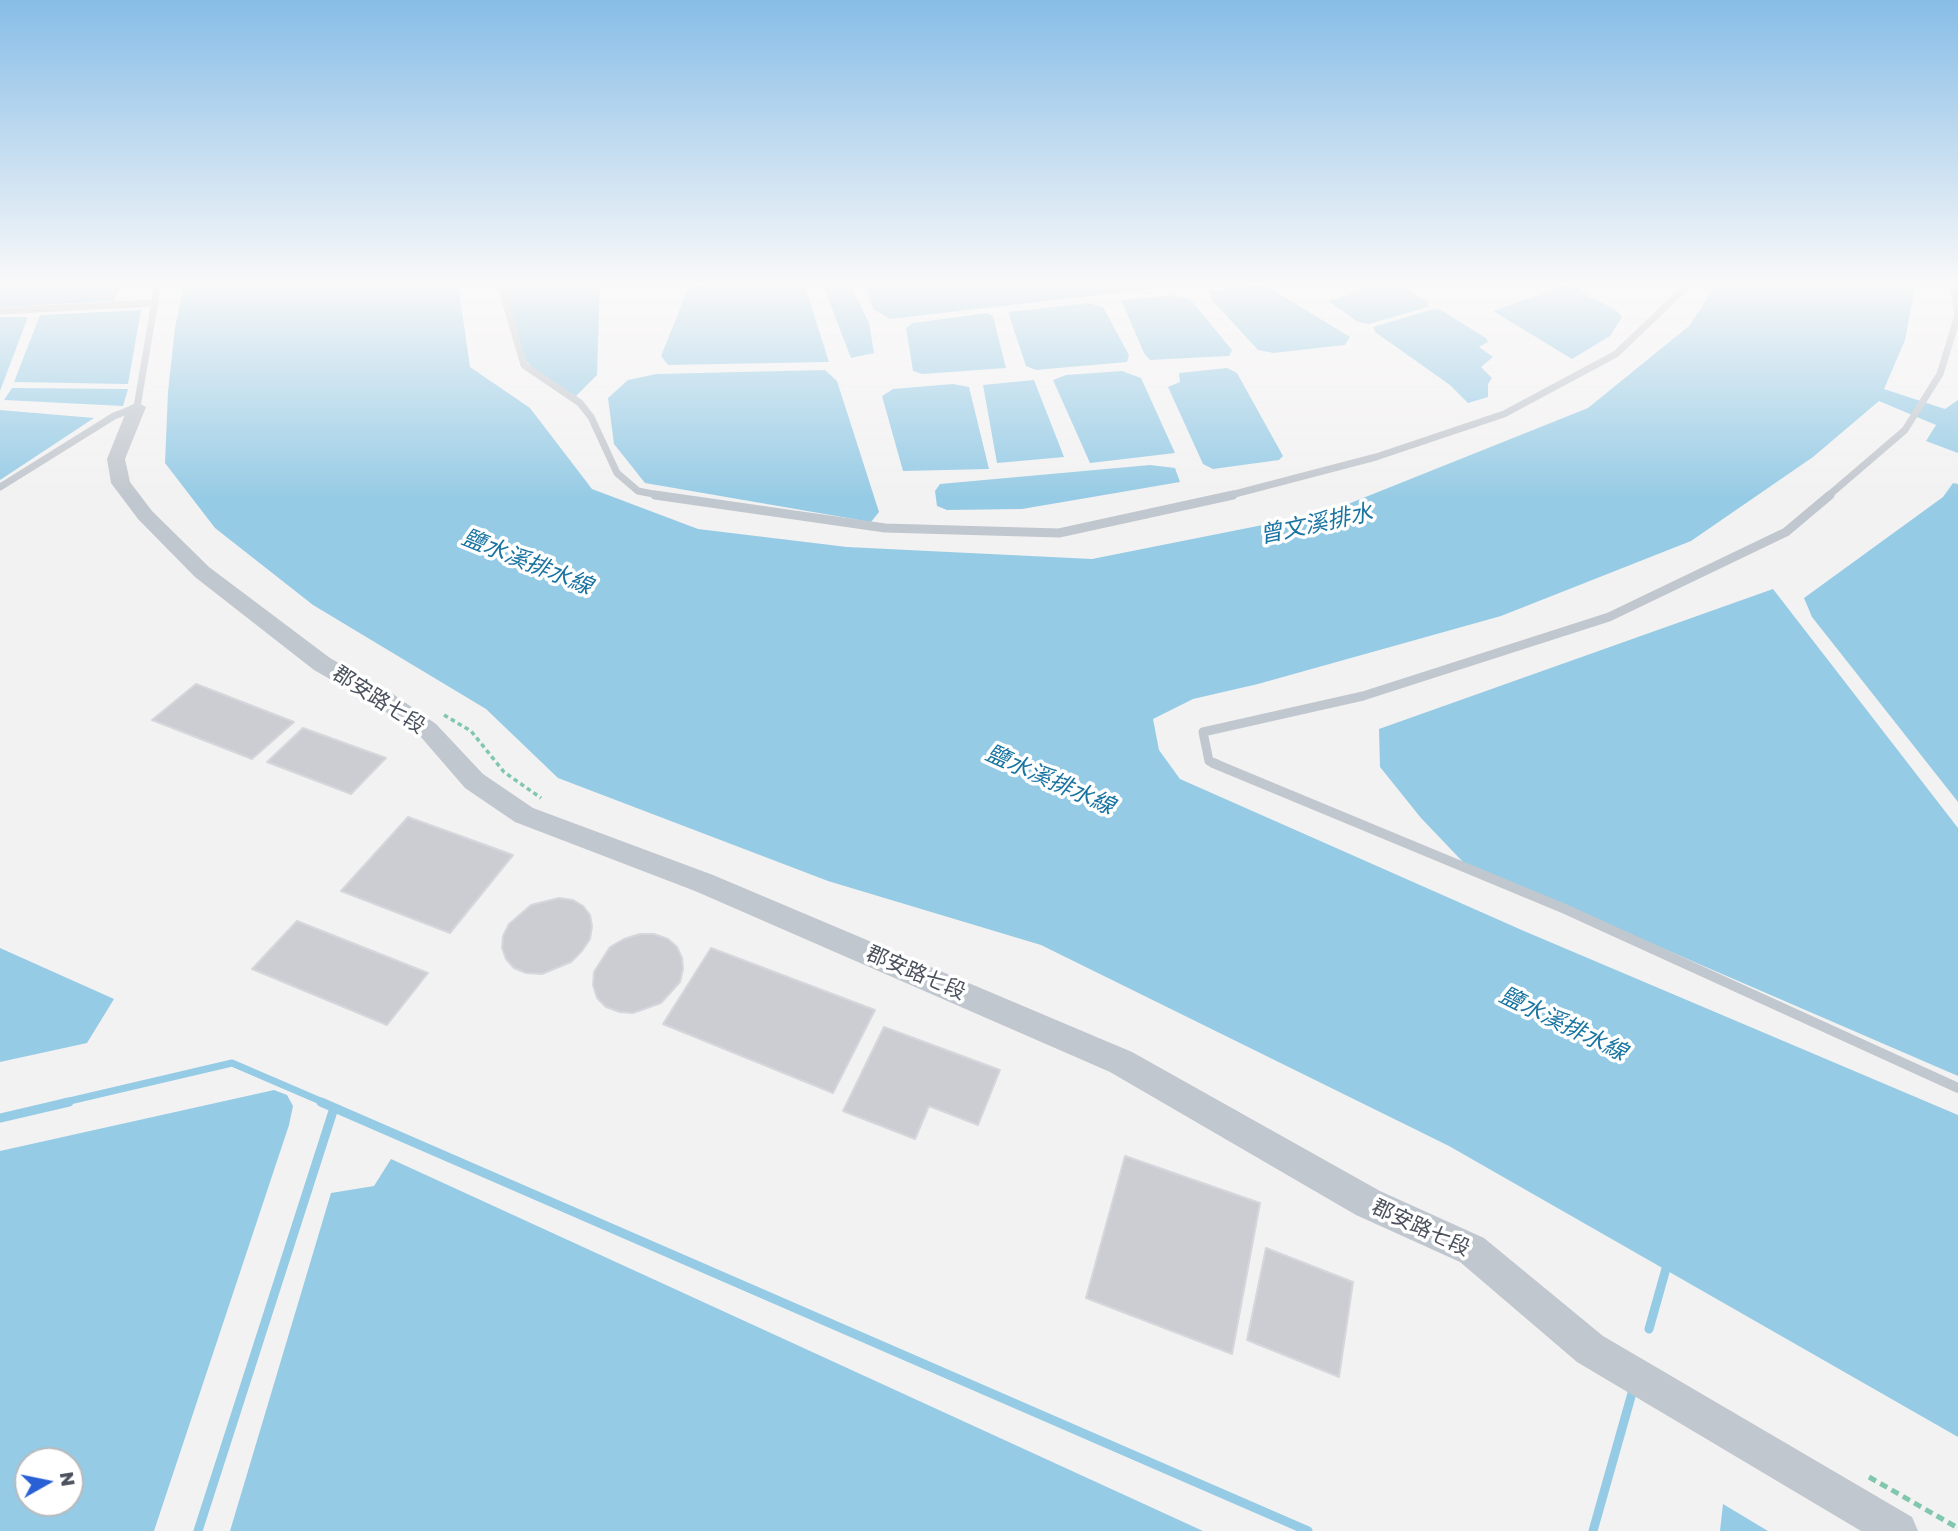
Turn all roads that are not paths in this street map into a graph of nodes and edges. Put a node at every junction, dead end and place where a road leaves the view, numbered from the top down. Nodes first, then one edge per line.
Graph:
1 (145, 354) edge
2 (521, 354) edge
3 (1615, 354) edge
4 (1946, 354) edge
5 (137, 407) junction
6 (0, 487) edge
7 (1958, 1088) edge
8 (1898, 1531) edge

1 - 5 lane, 郡安路七段
2 - 3 lane
4 - 7 lane
5 - 6 lane
5 - 8 street, 郡安路七段

